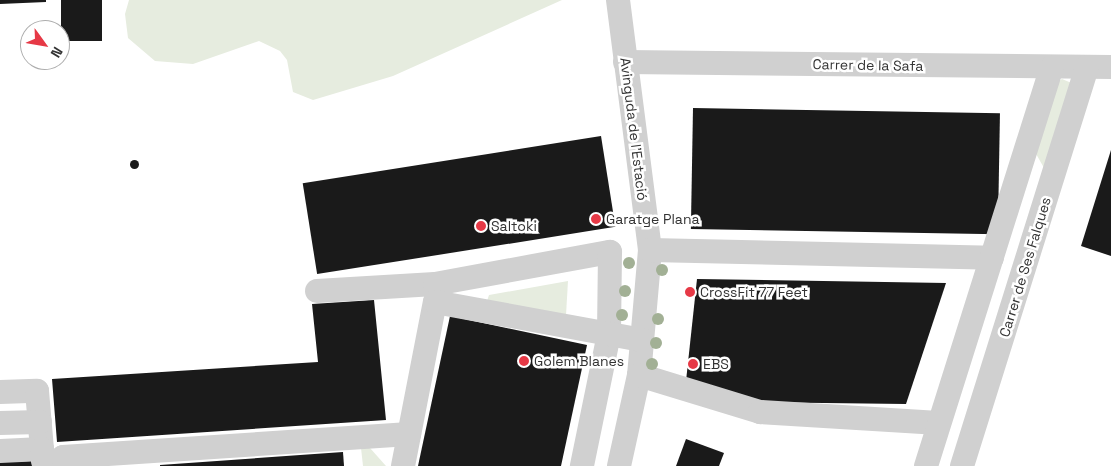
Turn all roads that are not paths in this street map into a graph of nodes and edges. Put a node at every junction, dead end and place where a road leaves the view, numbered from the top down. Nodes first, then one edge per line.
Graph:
1 (618, 0) edge
2 (625, 62) junction
3 (1052, 67) junction
4 (1087, 67) junction
5 (1111, 67) edge
6 (650, 250) junction
7 (992, 258) junction
8 (317, 291) dead end
9 (435, 293) junction
10 (609, 334) junction
11 (643, 340) junction
12 (639, 374) junction
13 (0, 392) edge
14 (40, 422) junction
15 (0, 423) edge
16 (939, 423) junction
17 (409, 434) junction
18 (0, 450) edge
19 (43, 458) edge
20 (63, 466) edge
21 (403, 466) edge
22 (582, 466) edge
23 (619, 466) edge
24 (926, 466) edge
25 (962, 466) edge

1 - 2 street, Avinguda de l'Estació
2 - 3 street, Carrer de la Safa
2 - 6 street, Avinguda de l'Estació
3 - 4 street, Carrer de la Safa
3 - 7 street
4 - 5 street, Carrer de la Safa
4 - 25 street, Carrer de Ses Falques
6 - 7 street
6 - 11 street, Avinguda de l'Estació
7 - 16 street
8 - 9 street
9 - 10 street
9 - 10 street
9 - 17 street
10 - 11 street
10 - 22 street
11 - 12 street, Avinguda de l'Estació
12 - 16 street
12 - 23 street, Avinguda de l'Estació
13 - 14 street
14 - 15 street
14 - 19 street
16 - 24 street
17 - 20 street
17 - 21 street
18 - 19 street

